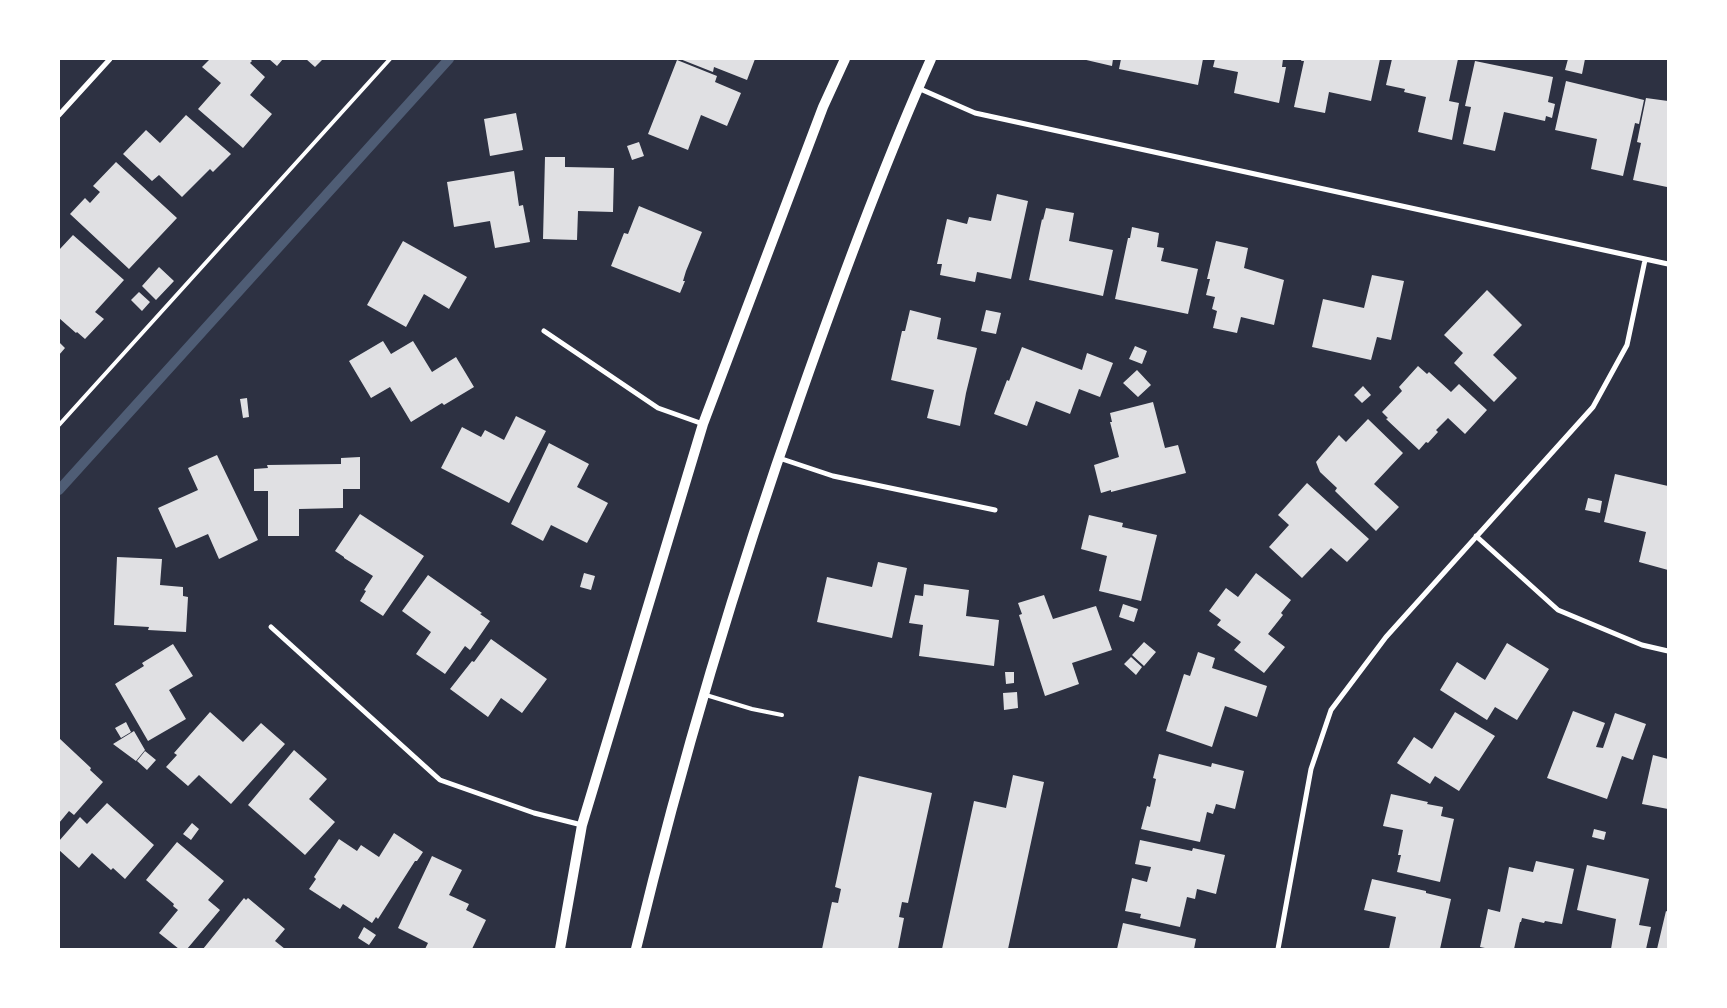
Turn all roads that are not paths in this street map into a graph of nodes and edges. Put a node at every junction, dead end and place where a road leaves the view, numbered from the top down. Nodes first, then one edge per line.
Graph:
1 (110, 59) edge
2 (390, 59) edge
3 (845, 59) edge
4 (931, 59) edge
5 (918, 88) junction
6 (59, 115) edge
7 (1645, 260) junction
8 (1668, 264) edge
9 (544, 330) dead end
10 (703, 424) junction
11 (59, 425) edge
12 (779, 458) junction
13 (995, 510) dead end
14 (1476, 536) junction
15 (271, 627) dead end
16 (1668, 651) edge
17 (704, 694) junction
18 (782, 715) dead end
19 (582, 825) junction
20 (560, 949) edge
21 (636, 949) edge
22 (1278, 949) edge

1 - 6 street
2 - 11 lane
3 - 10 main road
4 - 5 main road
5 - 7 street
5 - 12 main road
7 - 8 street
7 - 14 street
9 - 10 street
10 - 19 main road
12 - 13 street
12 - 17 main road
14 - 16 street
14 - 22 street
15 - 19 street
17 - 18 lane
17 - 21 main road
19 - 20 main road

